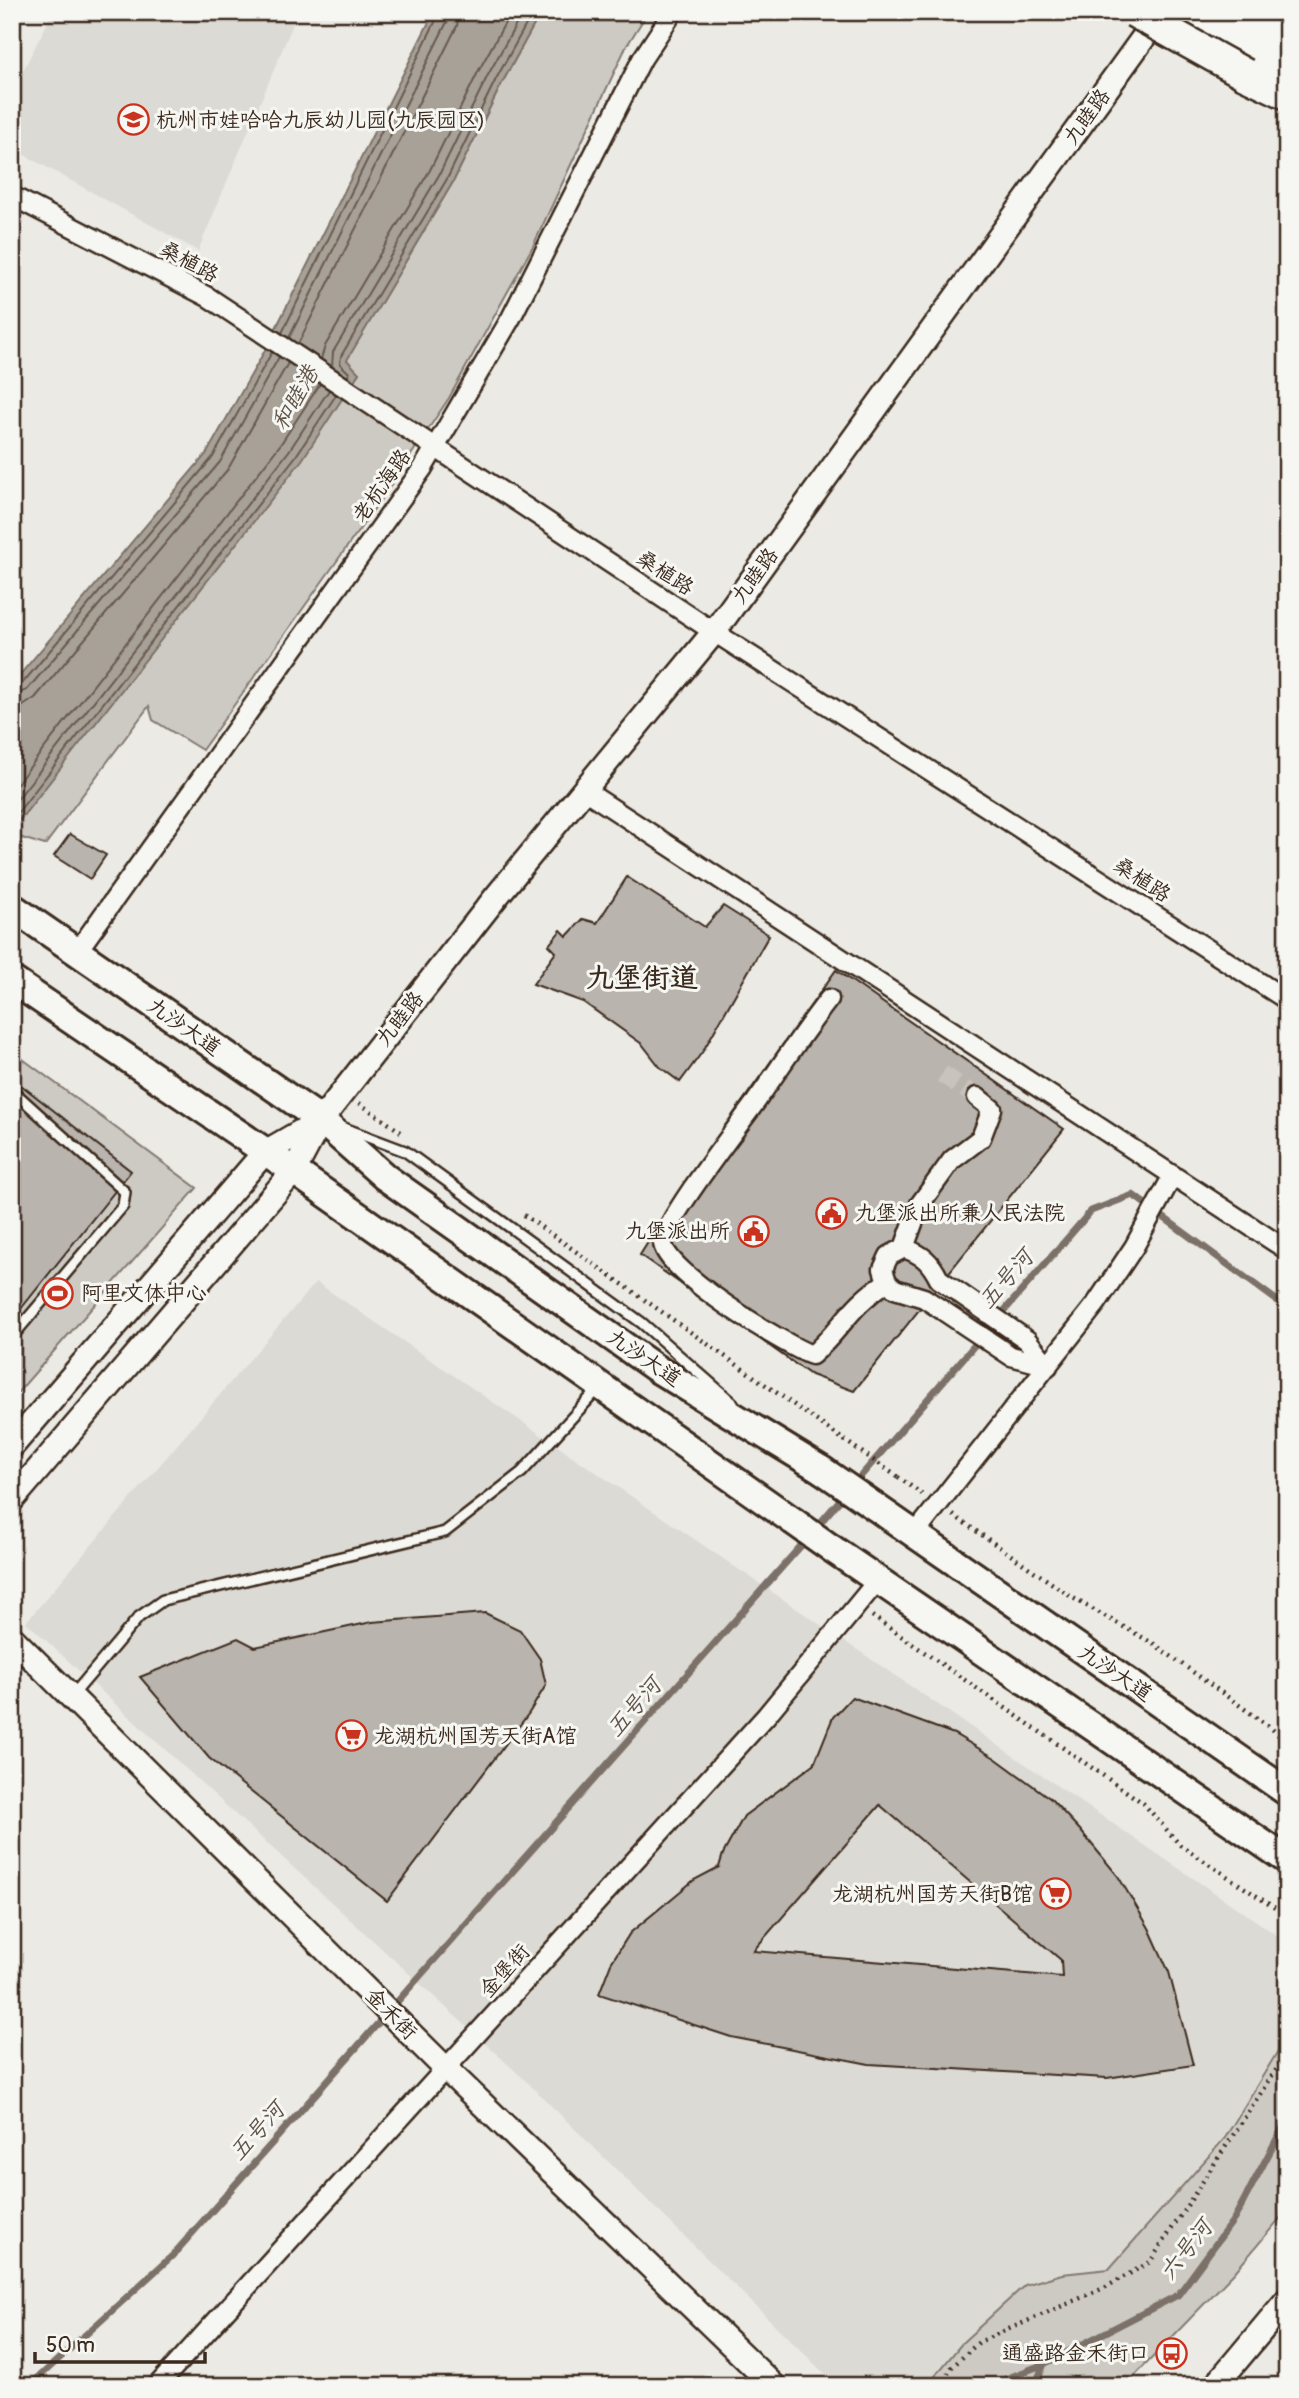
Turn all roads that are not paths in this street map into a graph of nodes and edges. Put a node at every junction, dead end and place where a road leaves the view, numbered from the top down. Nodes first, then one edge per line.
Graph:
1 (673, 12) edge
2 (1134, 12) edge
3 (1164, 12) edge
4 (1223, 12) edge
5 (1287, 43) edge
6 (1287, 71) edge
7 (1277, 96) edge
8 (12, 196) edge
9 (435, 449) junction
10 (714, 632) junction
11 (584, 790) junction
12 (12, 907) edge
13 (76, 953) junction
14 (12, 980) edge
15 (829, 999) dead end
16 (1287, 1000) edge
17 (12, 1090) edge
18 (977, 1097) tunnel mouth
19 (320, 1120) junction
20 (264, 1153) junction
21 (293, 1171) junction
22 (1173, 1175) junction
23 (904, 1248) junction
24 (1287, 1250) edge
25 (887, 1282) junction
26 (12, 1337) edge
27 (1048, 1366) junction
28 (601, 1387) junction
29 (12, 1446) edge
30 (12, 1500) edge
31 (914, 1535) junction
32 (878, 1580) junction
33 (12, 1638) edge
34 (72, 1696) junction
35 (1287, 1792) edge
36 (1287, 1860) edge
37 (446, 2069) junction
38 (1287, 2300) edge
39 (157, 2386) edge
40 (774, 2386) edge
41 (1215, 2386) edge

1 - 9 street, 老杭海路
2 - 7 main road, bridge
3 - 6 main road
3 - 7 lane
3 - 10 street, 九睦路
4 - 5 main road
8 - 9 street, 桑植路
9 - 10 street, 桑植路
9 - 13 street, 老杭海路
10 - 11 street, 九睦路
10 - 16 street, 桑植路
11 - 19 street, 九睦路
11 - 22 street
12 - 13 main road, 九沙大道
13 - 19 main road, 九沙大道
14 - 20 main road
15 - 25 street
17 - 26 lane
18 - 23 street
19 - 20 street, 九睦路
19 - 21 street, 九睦路
19 - 31 main road, 九沙大道, bridge
20 - 21 main road
20 - 29 street, 九睦路
21 - 28 main road
21 - 30 street, 九睦路
22 - 24 street
22 - 27 street
23 - 25 street
23 - 27 street
25 - 27 street
27 - 31 street
28 - 32 main road, bridge
28 - 34 lane
31 - 35 main road, 九沙大道
32 - 36 main road
32 - 37 street, 金堡街
33 - 34 street, 金禾街
34 - 37 street, 金禾街
37 - 39 street, 金堡街
37 - 40 street, 金禾街
38 - 41 street

